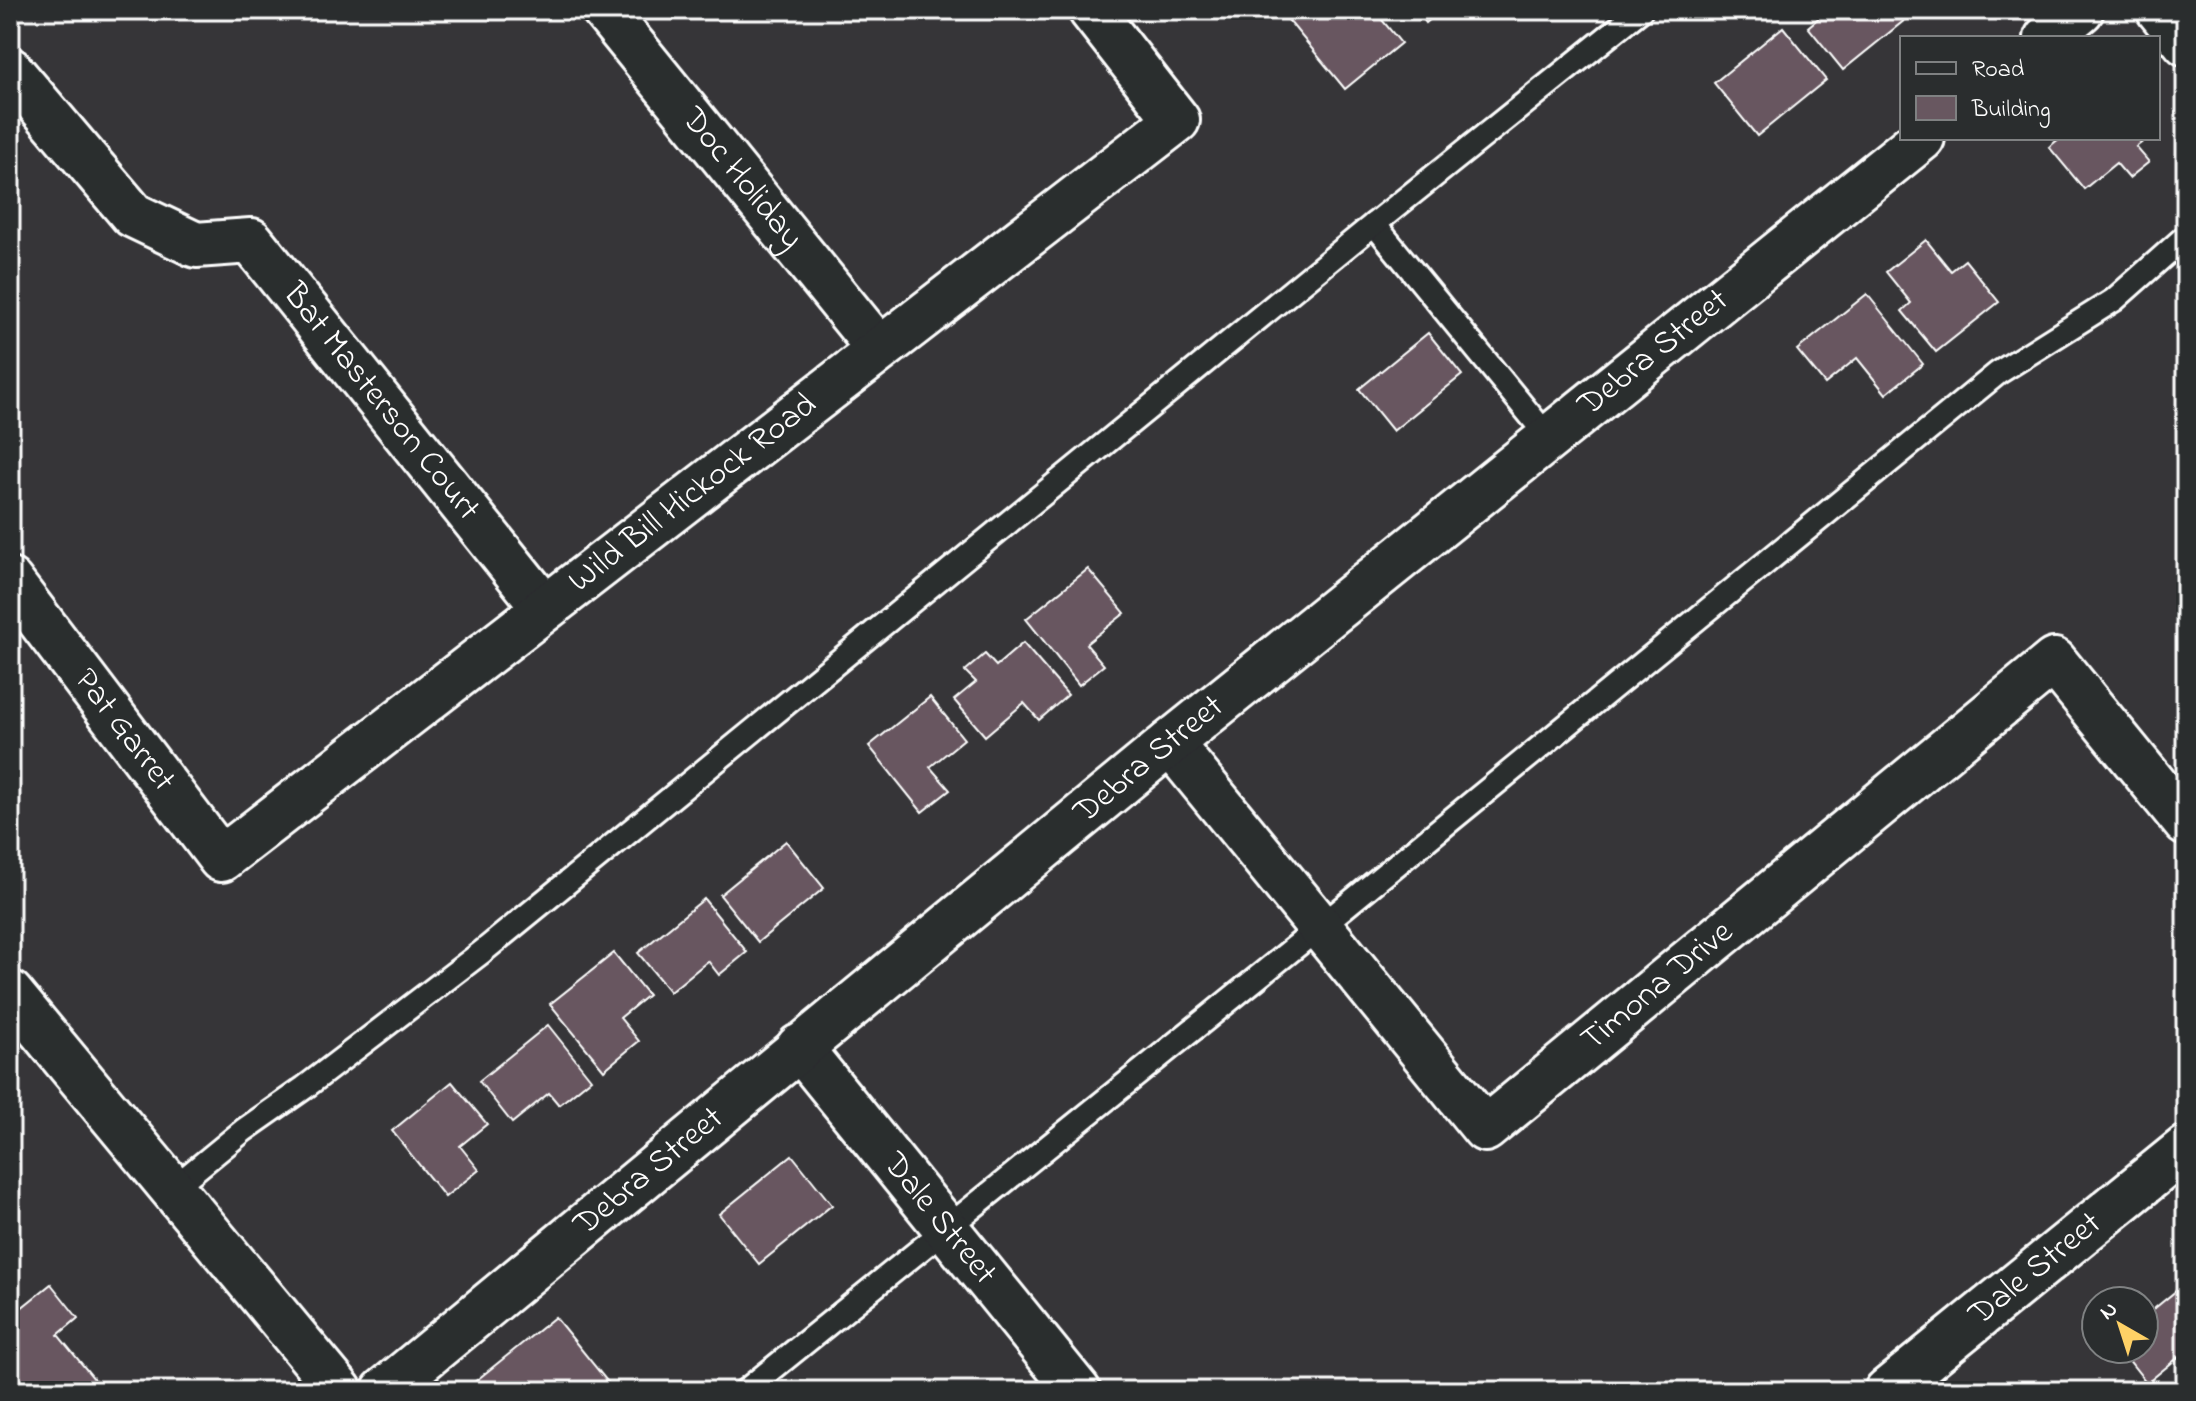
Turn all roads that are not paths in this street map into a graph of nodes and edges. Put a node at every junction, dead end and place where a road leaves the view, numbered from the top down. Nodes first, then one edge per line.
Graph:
1 (604, 10) edge
2 (1091, 10) edge
3 (1641, 10) edge
4 (2081, 10) edge
5 (2159, 10) edge
6 (2049, 36) edge
7 (2186, 43) edge
8 (16, 87) edge
9 (1920, 140) edge
10 (1374, 224) junction
11 (2186, 236) edge
12 (879, 349) junction
13 (1549, 438) junction
14 (10, 581) edge
15 (545, 608) junction
16 (1170, 743) junction
17 (2186, 823) edge
18 (242, 842) joint
19 (1320, 927) junction
20 (10, 993) edge
21 (799, 1047) junction
22 (2186, 1148) edge
23 (172, 1189) junction
24 (947, 1230) junction
25 (340, 1391) edge
26 (384, 1391) edge
27 (745, 1391) edge
28 (1078, 1391) edge
29 (1887, 1391) edge

1 - 12 street, Doc Holiday
2 - 12 street, Wild Bill Hickock Road
3 - 10 lane
4 - 6 street
5 - 7 street
8 - 15 street, Bat Masterson Court
9 - 13 street, Debra Street
10 - 13 lane
10 - 23 lane
11 - 19 lane
12 - 15 street, Wild Bill Hickock Road
13 - 16 street, Debra Street
14 - 18 street, Pat Garret
15 - 18 street, Wild Bill Hickock Road
16 - 19 street, Timona Drive
16 - 21 street, Debra Street
17 - 19 street, Timona Drive
19 - 24 lane
20 - 23 street
21 - 24 street, Dale Street
21 - 26 street, Debra Street
22 - 29 street, Dale Street
23 - 25 street
24 - 27 lane
24 - 28 street, Dale Street

